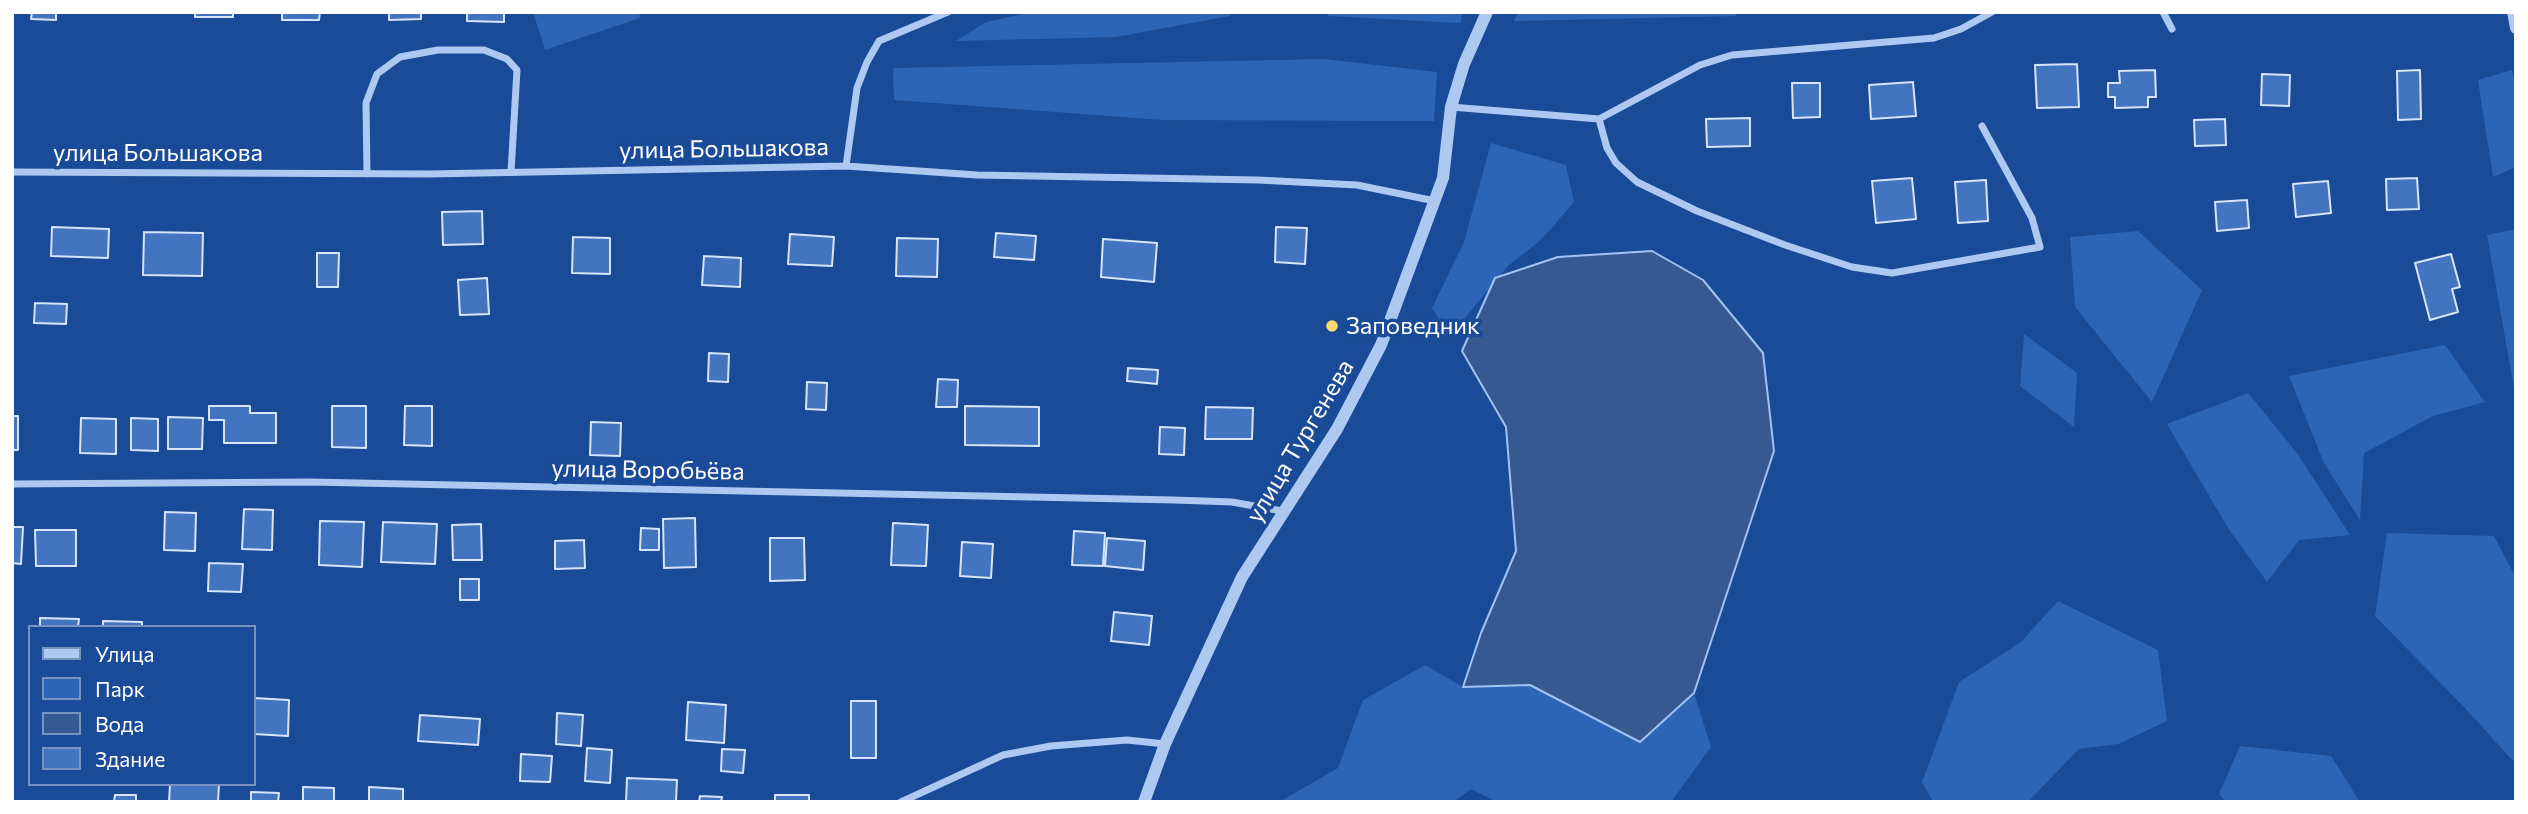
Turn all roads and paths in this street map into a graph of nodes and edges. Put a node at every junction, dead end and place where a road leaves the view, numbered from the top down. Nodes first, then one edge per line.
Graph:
1 (947, 12) edge
2 (1487, 12) edge
3 (1992, 12) edge
4 (2163, 12) edge
5 (2513, 12) edge
6 (2516, 28) edge
7 (2172, 29) dead end
8 (1451, 107) junction
9 (1599, 120) junction
10 (1982, 125) dead end
11 (846, 166) junction
12 (12, 172) edge
13 (511, 172) junction
14 (367, 174) junction
15 (1435, 201) junction
16 (12, 484) edge
17 (1282, 511) junction
18 (1165, 744) junction
19 (901, 802) edge
20 (1144, 802) edge

1 - 11 street
2 - 8 street, улица Тургенева
3 - 9 street
4 - 7 street
5 - 6 street
8 - 9 street
8 - 15 street, улица Тургенева
9 - 10 street
11 - 13 street, улица Большакова
11 - 15 street, улица Большакова
12 - 14 street, улица Большакова
13 - 14 street, улица Большакова
13 - 14 street
15 - 17 street, улица Тургенева
16 - 17 street, улица Воробьёва
17 - 18 street, улица Тургенева
18 - 19 street
18 - 20 street, улица Тургенева

